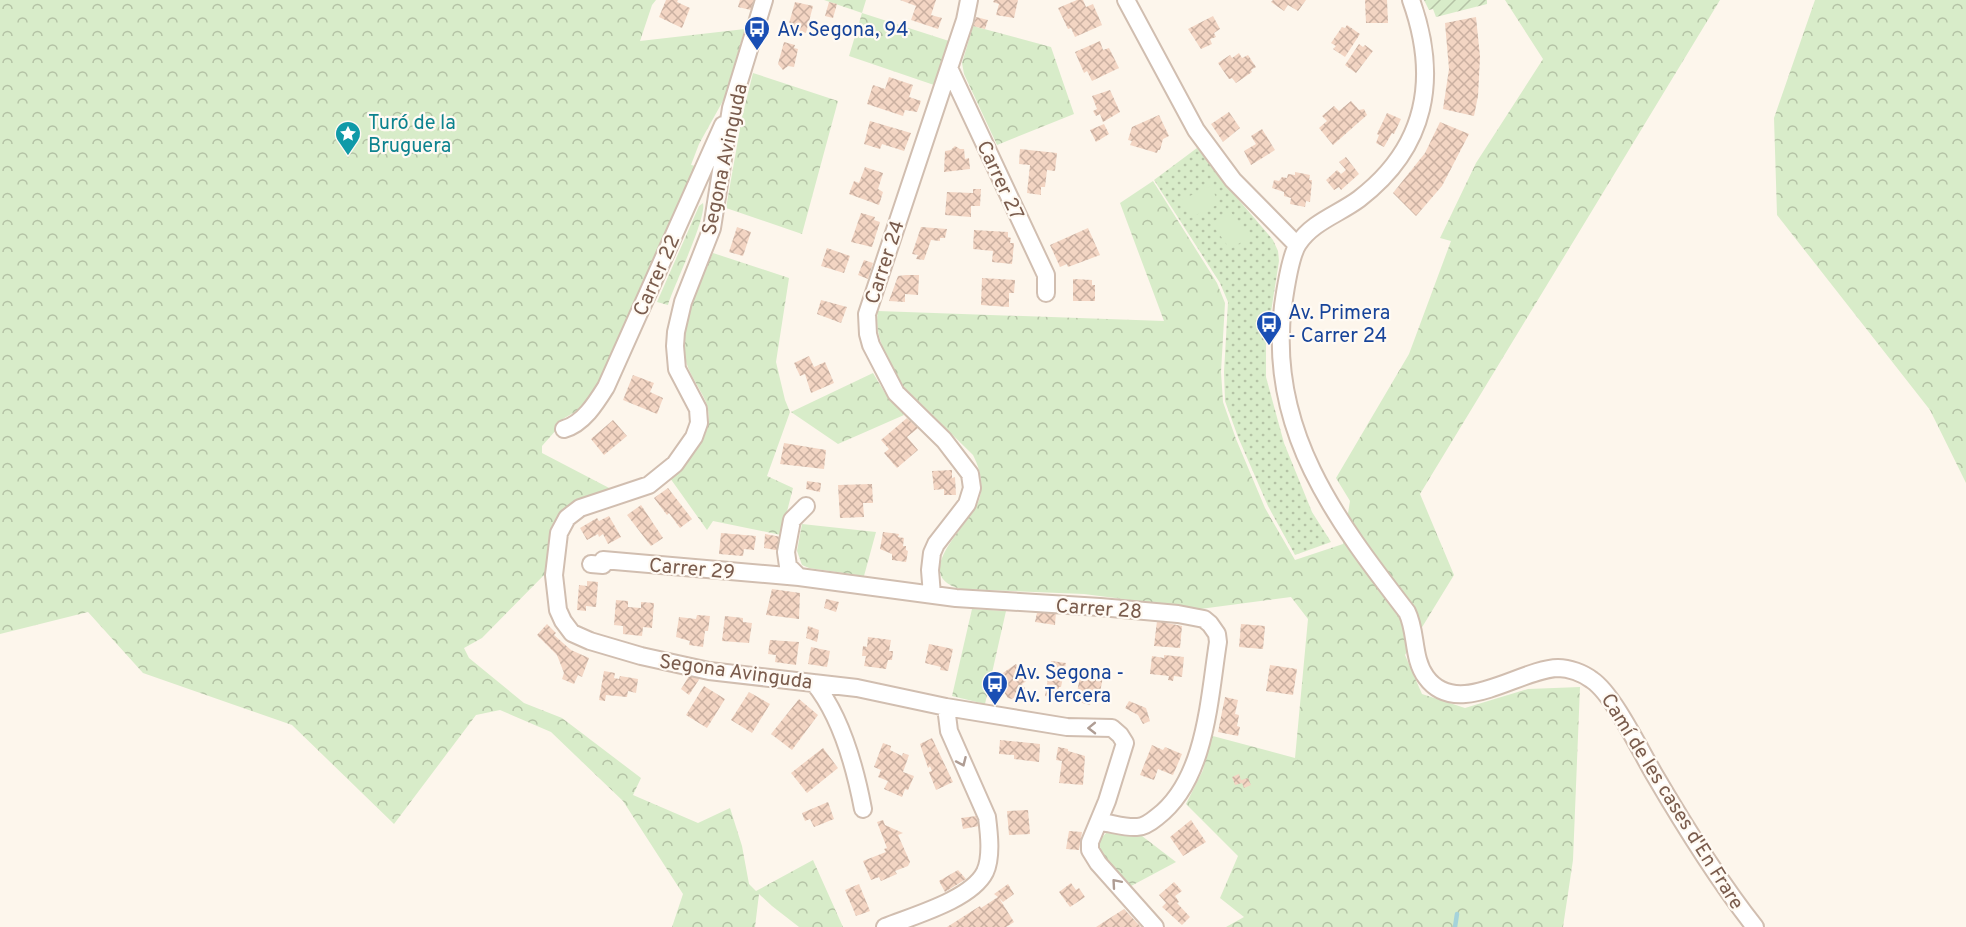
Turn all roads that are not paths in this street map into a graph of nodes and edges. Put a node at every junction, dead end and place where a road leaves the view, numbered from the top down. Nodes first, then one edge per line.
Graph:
1 (764, 0) edge
2 (969, 0) edge
3 (1126, 0) edge
4 (1411, 0) edge
5 (949, 68) junction
6 (731, 108) junction
7 (1297, 245) junction
8 (1046, 293) dead end
9 (564, 429) dead end
10 (806, 506) dead end
11 (591, 564) dead end
12 (799, 577) junction
13 (932, 595) junction
14 (814, 682) junction
15 (946, 706) junction
16 (863, 809) dead end
17 (1100, 822) junction
18 (885, 927) edge
19 (1155, 927) edge
20 (1755, 927) edge

1 - 6 street, Segona Avinguda
2 - 5 street, Carrer 24
3 - 7 street
4 - 7 street
5 - 8 street, Carrer 27
5 - 13 street, Carrer 24
6 - 9 street, Carrer 22
6 - 14 street, Segona Avinguda
7 - 20 street, Camí de les cases d'En Frare
10 - 12 street
11 - 12 street, Carrer 29
12 - 13 street, Carrer 28
13 - 17 street, Carrer 28
14 - 15 street, Segona Avinguda
14 - 16 street
17 -> 15 street, Segona Avinguda
15 -> 18 street
19 -> 17 street, Segona Avinguda

